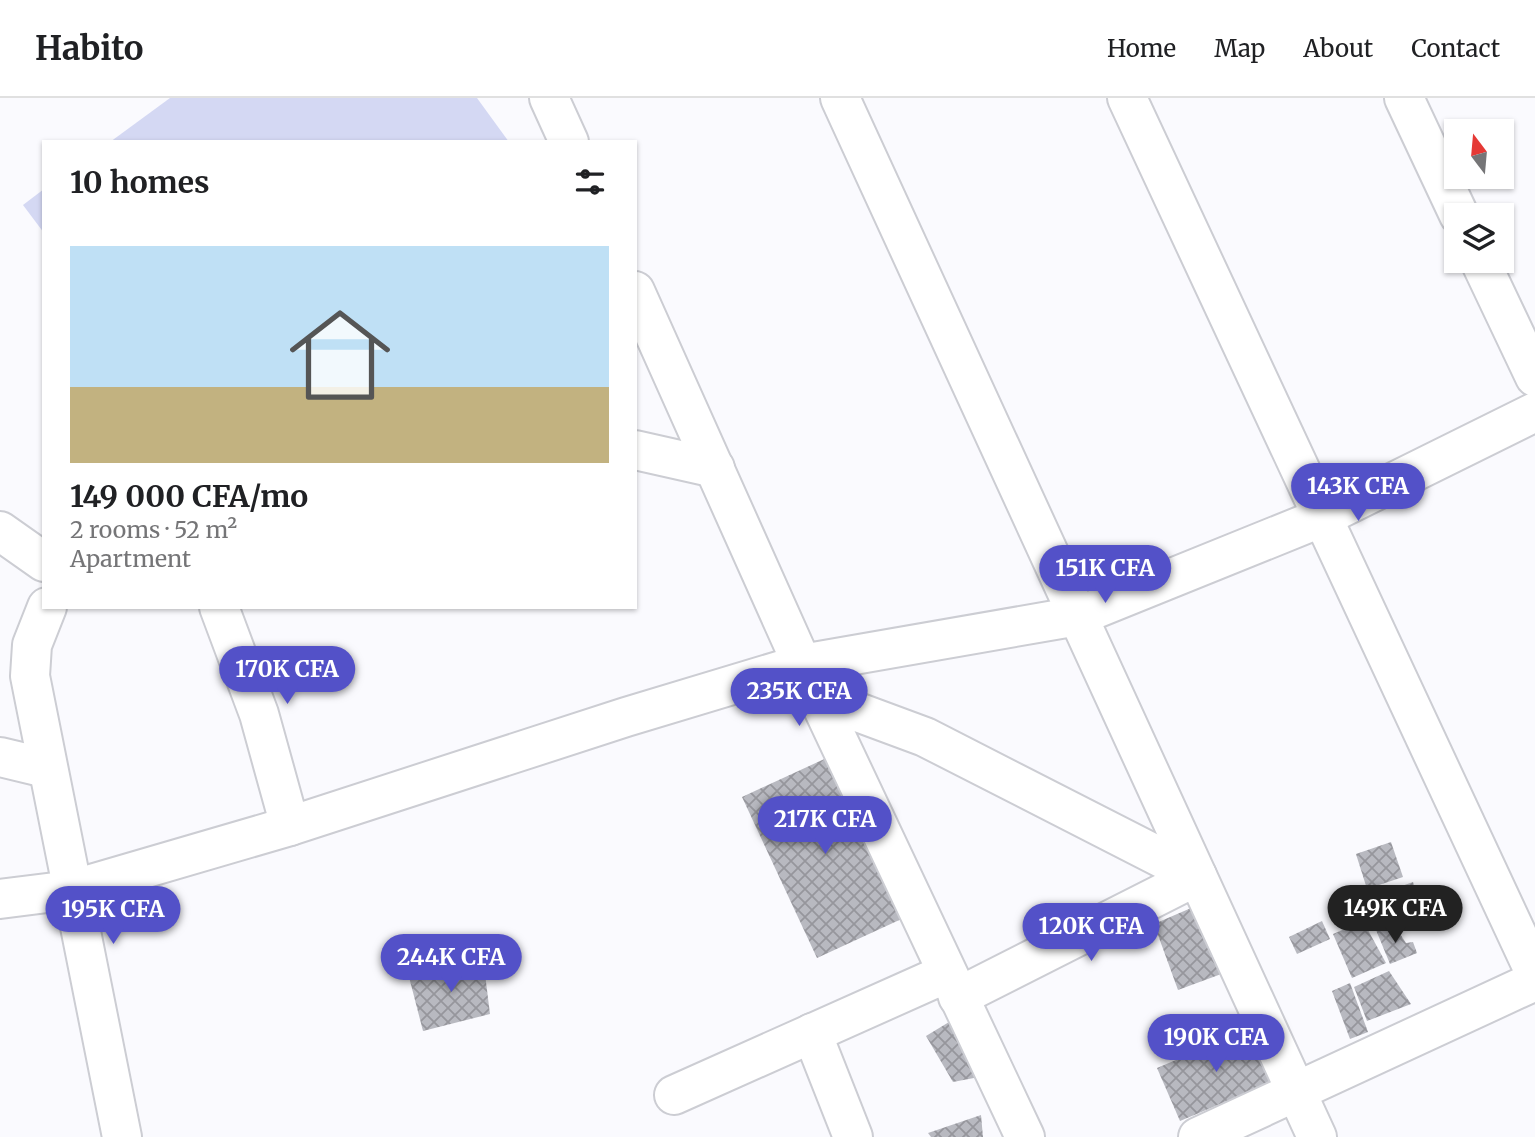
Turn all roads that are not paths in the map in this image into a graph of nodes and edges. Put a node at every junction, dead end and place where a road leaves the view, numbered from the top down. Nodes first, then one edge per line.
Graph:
1 (549, 98) edge
2 (840, 98) edge
3 (1127, 98) edge
4 (1404, 98) edge
5 (568, 140) edge
6 (1453, 203) edge
7 (1486, 273) edge
8 (637, 295) edge
9 (1535, 377) edge
10 (1535, 412) edge
11 (637, 450) edge
12 (715, 468) junction
13 (1323, 517) junction
14 (0, 531) edge
15 (42, 561) edge
16 (46, 609) edge
17 (220, 609) edge
18 (1078, 616) junction
19 (15, 671) edge
20 (810, 680) junction
21 (0, 757) edge
22 (46, 768) junction
23 (290, 826) junction
24 (1197, 876) junction
25 (71, 890) junction
26 (0, 899) edge
27 (1535, 973) edge
28 (1535, 981) edge
29 (953, 985) junction
30 (811, 1033) junction
31 (1296, 1093) junction
32 (674, 1095) dead end
33 (122, 1137) edge
34 (853, 1137) edge
35 (1024, 1137) edge
36 (1198, 1137) edge
37 (1317, 1137) edge

1 - 5 street
2 - 18 street
3 - 13 street
4 - 6 street
7 - 9 street
8 - 12 street
10 - 13 street
11 - 12 street
12 - 20 street
13 - 18 street
13 - 27 street
14 - 15 street
16 - 19 street
17 - 23 street
18 - 20 street
18 - 24 street
19 - 22 street
20 - 23 street
20 - 24 street
20 - 29 street
21 - 22 street
22 - 25 street
23 - 25 street
24 - 29 street
24 - 31 street
25 - 26 street
25 - 33 street
28 - 31 street
29 - 30 street
29 - 35 street
30 - 32 street
30 - 34 street
31 - 36 street
31 - 37 street

